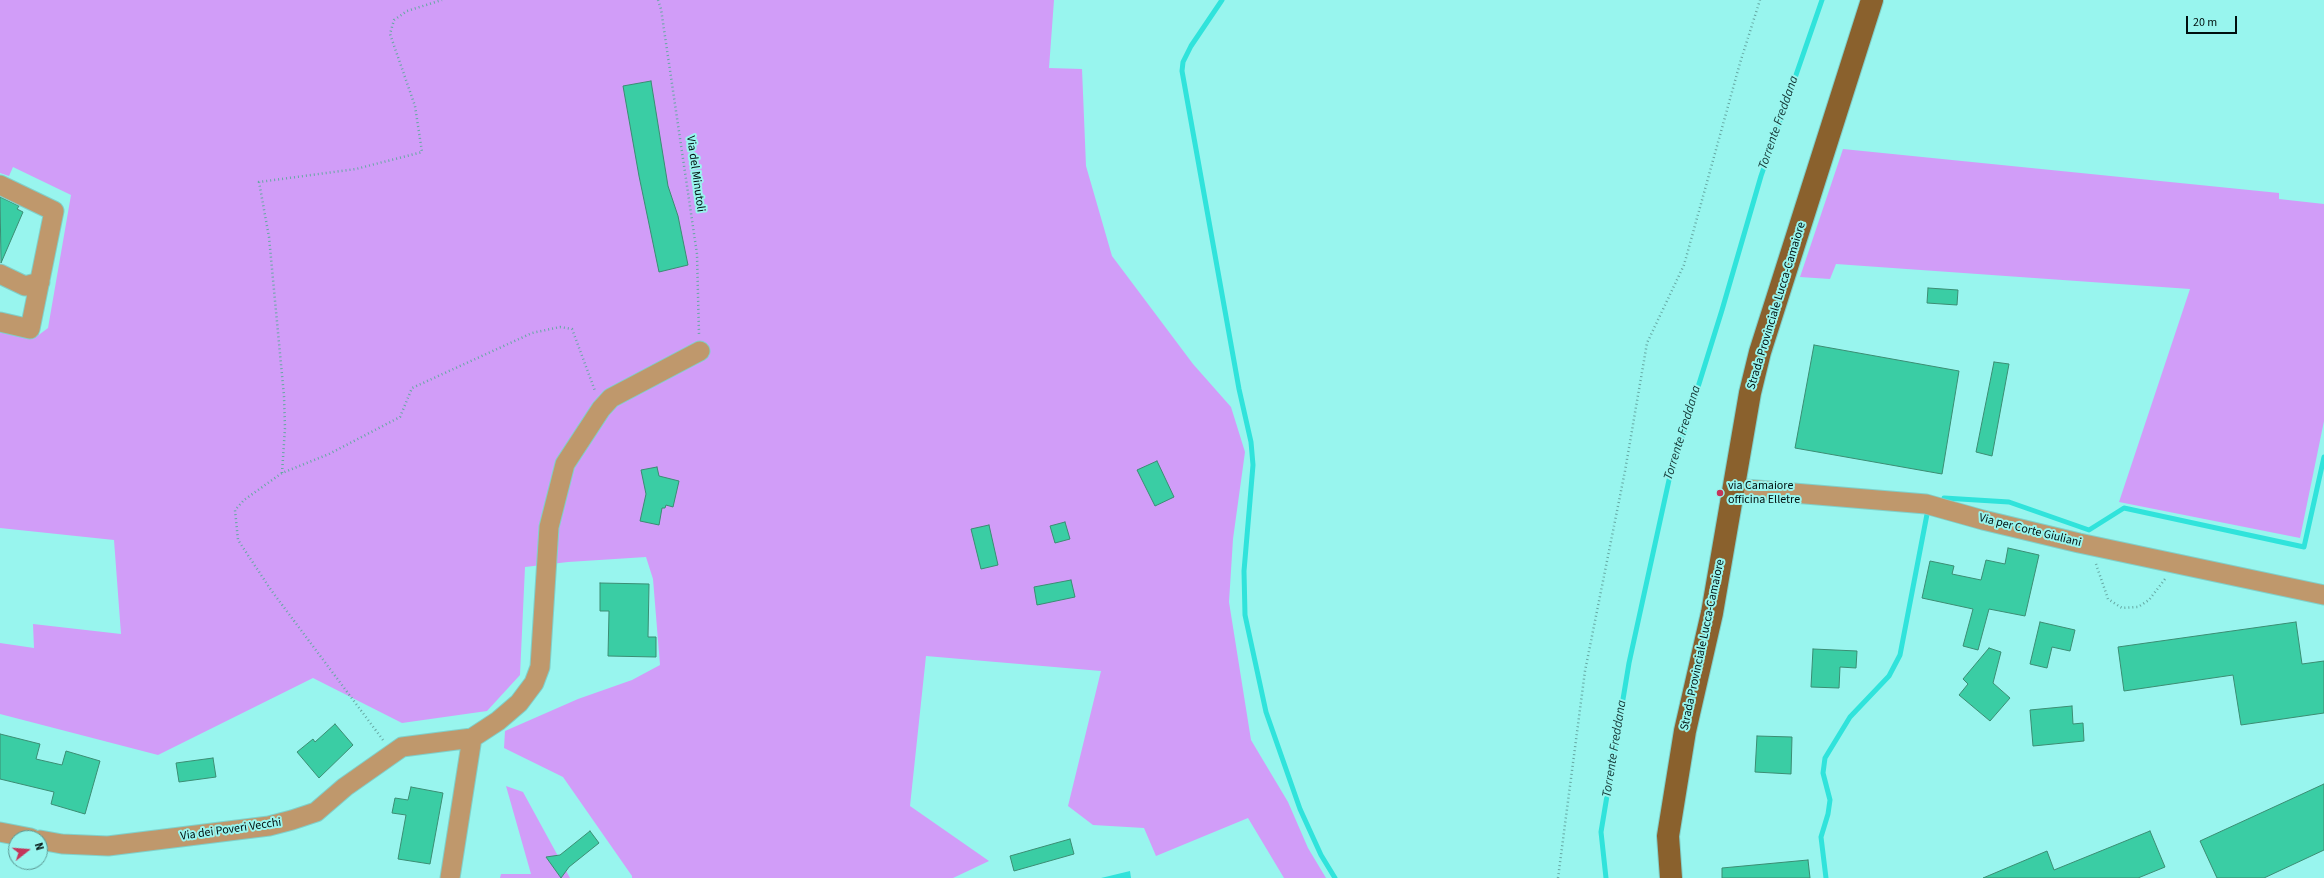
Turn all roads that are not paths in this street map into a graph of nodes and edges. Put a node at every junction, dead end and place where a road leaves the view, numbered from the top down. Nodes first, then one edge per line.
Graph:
1 (1872, 0) edge
2 (0, 185) edge
3 (0, 274) edge
4 (40, 282) junction
5 (0, 322) edge
6 (700, 351) road end
7 (1733, 488) junction
8 (2324, 596) edge
9 (472, 738) junction
10 (48, 841) edge
11 (450, 878) edge
12 (1671, 878) edge

1 - 7 main road, Strada Provinciale Lucca-Camaiore
2 - 4 street
3 - 4 street
4 - 5 street
6 - 9 street
7 - 8 street, Via per Corte Giuliani
7 - 12 main road, Strada Provinciale Lucca-Camaiore
9 - 10 street, Via dei Poveri Vecchi
9 - 11 street

